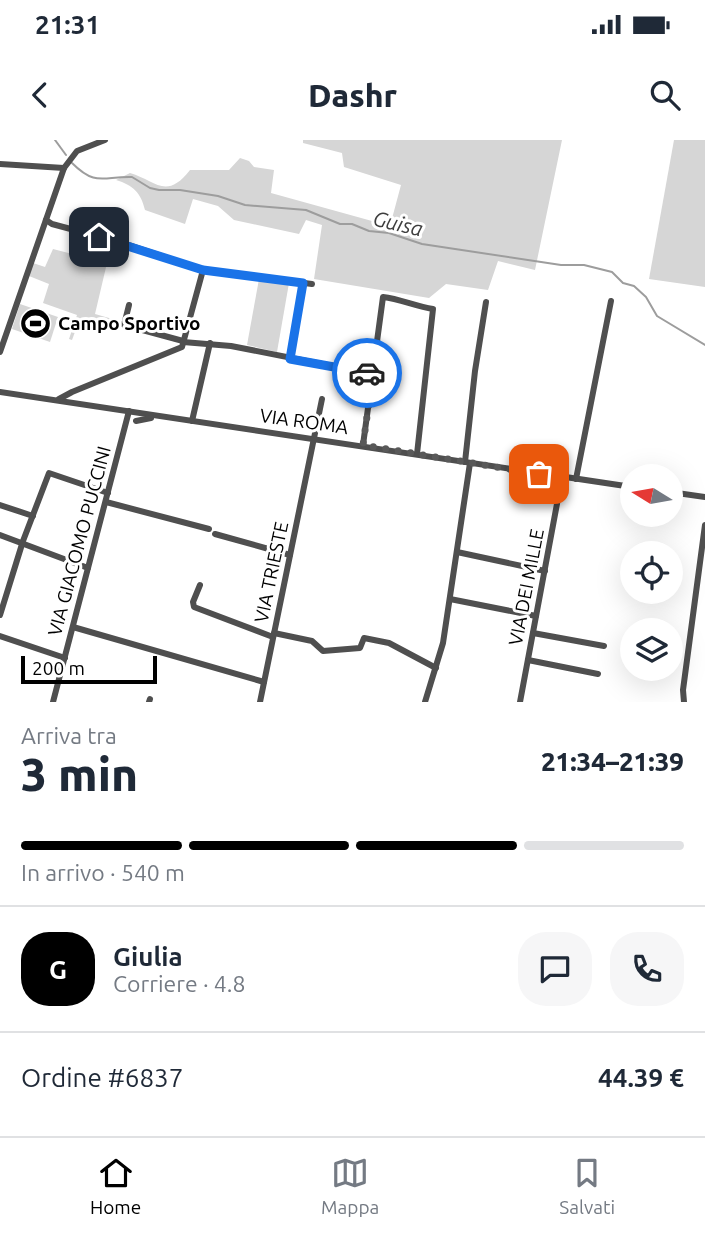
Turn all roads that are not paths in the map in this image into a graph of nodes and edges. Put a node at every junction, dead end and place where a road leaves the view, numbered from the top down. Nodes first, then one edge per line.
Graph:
1 (105, 140) edge
2 (0, 164) edge
3 (66, 164) junction
4 (46, 220) junction
5 (203, 270) junction
6 (303, 283) junction
7 (312, 284) dead end
8 (611, 301) dead end
9 (486, 302) dead end
10 (129, 305) dead end
11 (183, 342) junction
12 (210, 343) junction
13 (0, 352) edge
14 (290, 359) junction
15 (373, 374) junction
16 (0, 392) edge
17 (60, 399) junction
18 (322, 399) dead end
19 (129, 411) junction
20 (143, 413) junction
21 (163, 416) junction
22 (136, 421) junction
23 (192, 421) junction
24 (125, 428) junction
25 (304, 436) junction
26 (314, 438) junction
27 (363, 445) junction
28 (312, 449) junction
29 (417, 454) junction
30 (467, 462) junction
31 (562, 477) junction
32 (576, 479) junction
33 (620, 485) edge
34 (108, 493) junction
35 (683, 494) edge
36 (705, 497) edge
37 (106, 502) junction
38 (0, 505) edge
39 (33, 516) junction
40 (705, 525) edge
41 (0, 535) edge
42 (704, 536) edge
43 (23, 543) junction
44 (457, 552) junction
45 (290, 555) junction
46 (88, 568) junction
47 (545, 571) junction
48 (696, 578) junction
49 (705, 579) edge
50 (0, 583) edge
51 (200, 585) dead end
52 (9, 586) junction
53 (450, 599) junction
54 (0, 615) edge
55 (536, 616) junction
56 (73, 627) junction
57 (533, 633) junction
58 (274, 635) junction
59 (0, 636) edge
60 (604, 646) dead end
61 (65, 658) junction
62 (528, 660) junction
63 (436, 668) junction
64 (598, 674) dead end
65 (264, 682) junction
66 (685, 701) edge
67 (53, 702) edge
68 (260, 702) edge
69 (425, 702) edge
70 (520, 702) edge

1 - 3 street
2 - 3 street
3 - 4 street
4 - 5 street
4 - 13 street
5 - 6 street
5 - 11 street
6 - 7 street
6 - 14 street
8 - 32 street
9 - 30 street
10 - 11 street
11 - 12 street
11 - 17 street
12 - 14 street
12 - 23 street
14 - 15 street
15 - 27 street
15 - 29 street
16 - 17 street, VIA ROMA
17 - 19 street, VIA ROMA
18 - 26 street, VIA TRIESTE
19 - 20 street, VIA ROMA
19 - 24 street, VIA GIACOMO PUCCINI
20 - 21 street, VIA ROMA
20 - 22 street, VIA GIACOMO PUCCINI
21 - 22 street, VIA GIACOMO PUCCINI
21 - 23 street, VIA ROMA
22 - 24 street, VIA GIACOMO PUCCINI
23 - 25 street, VIA ROMA
24 - 34 street, VIA GIACOMO PUCCINI
25 - 26 street, VIA ROMA
25 - 28 street
26 - 27 street, VIA ROMA
26 - 28 street, VIA TRIESTE
27 - 29 street, VIA ROMA
28 - 45 street, VIA TRIESTE
29 - 30 street, VIA ROMA
30 - 31 street, VIA ROMA
30 - 44 street
31 - 32 street, VIA ROMA
31 - 47 street, VIA DEI MILLE
32 - 33 street, VIA ROMA
34 - 37 street, VIA GIACOMO PUCCINI
34 - 39 street
35 - 36 street
37 - 45 street
37 - 46 street, VIA GIACOMO PUCCINI
38 - 39 street
39 - 43 street
40 - 42 street
41 - 43 street
42 - 48 street
43 - 46 street
43 - 52 street
44 - 47 street
44 - 53 street
45 - 58 street, VIA TRIESTE
46 - 56 street, VIA GIACOMO PUCCINI
47 - 55 street, VIA DEI MILLE
48 - 49 street
48 - 66 street
50 - 52 street
51 - 58 street
52 - 54 street
53 - 55 street
53 - 63 street
55 - 57 street, VIA DEI MILLE
56 - 61 street, VIA GIACOMO PUCCINI
56 - 65 street
57 - 60 street
57 - 62 street, VIA DEI MILLE
58 - 63 street
58 - 65 street, VIA TRIESTE
59 - 61 street
61 - 67 street, VIA GIACOMO PUCCINI
62 - 64 street
62 - 70 street, VIA DEI MILLE
63 - 69 street
65 - 68 street, VIA TRIESTE

